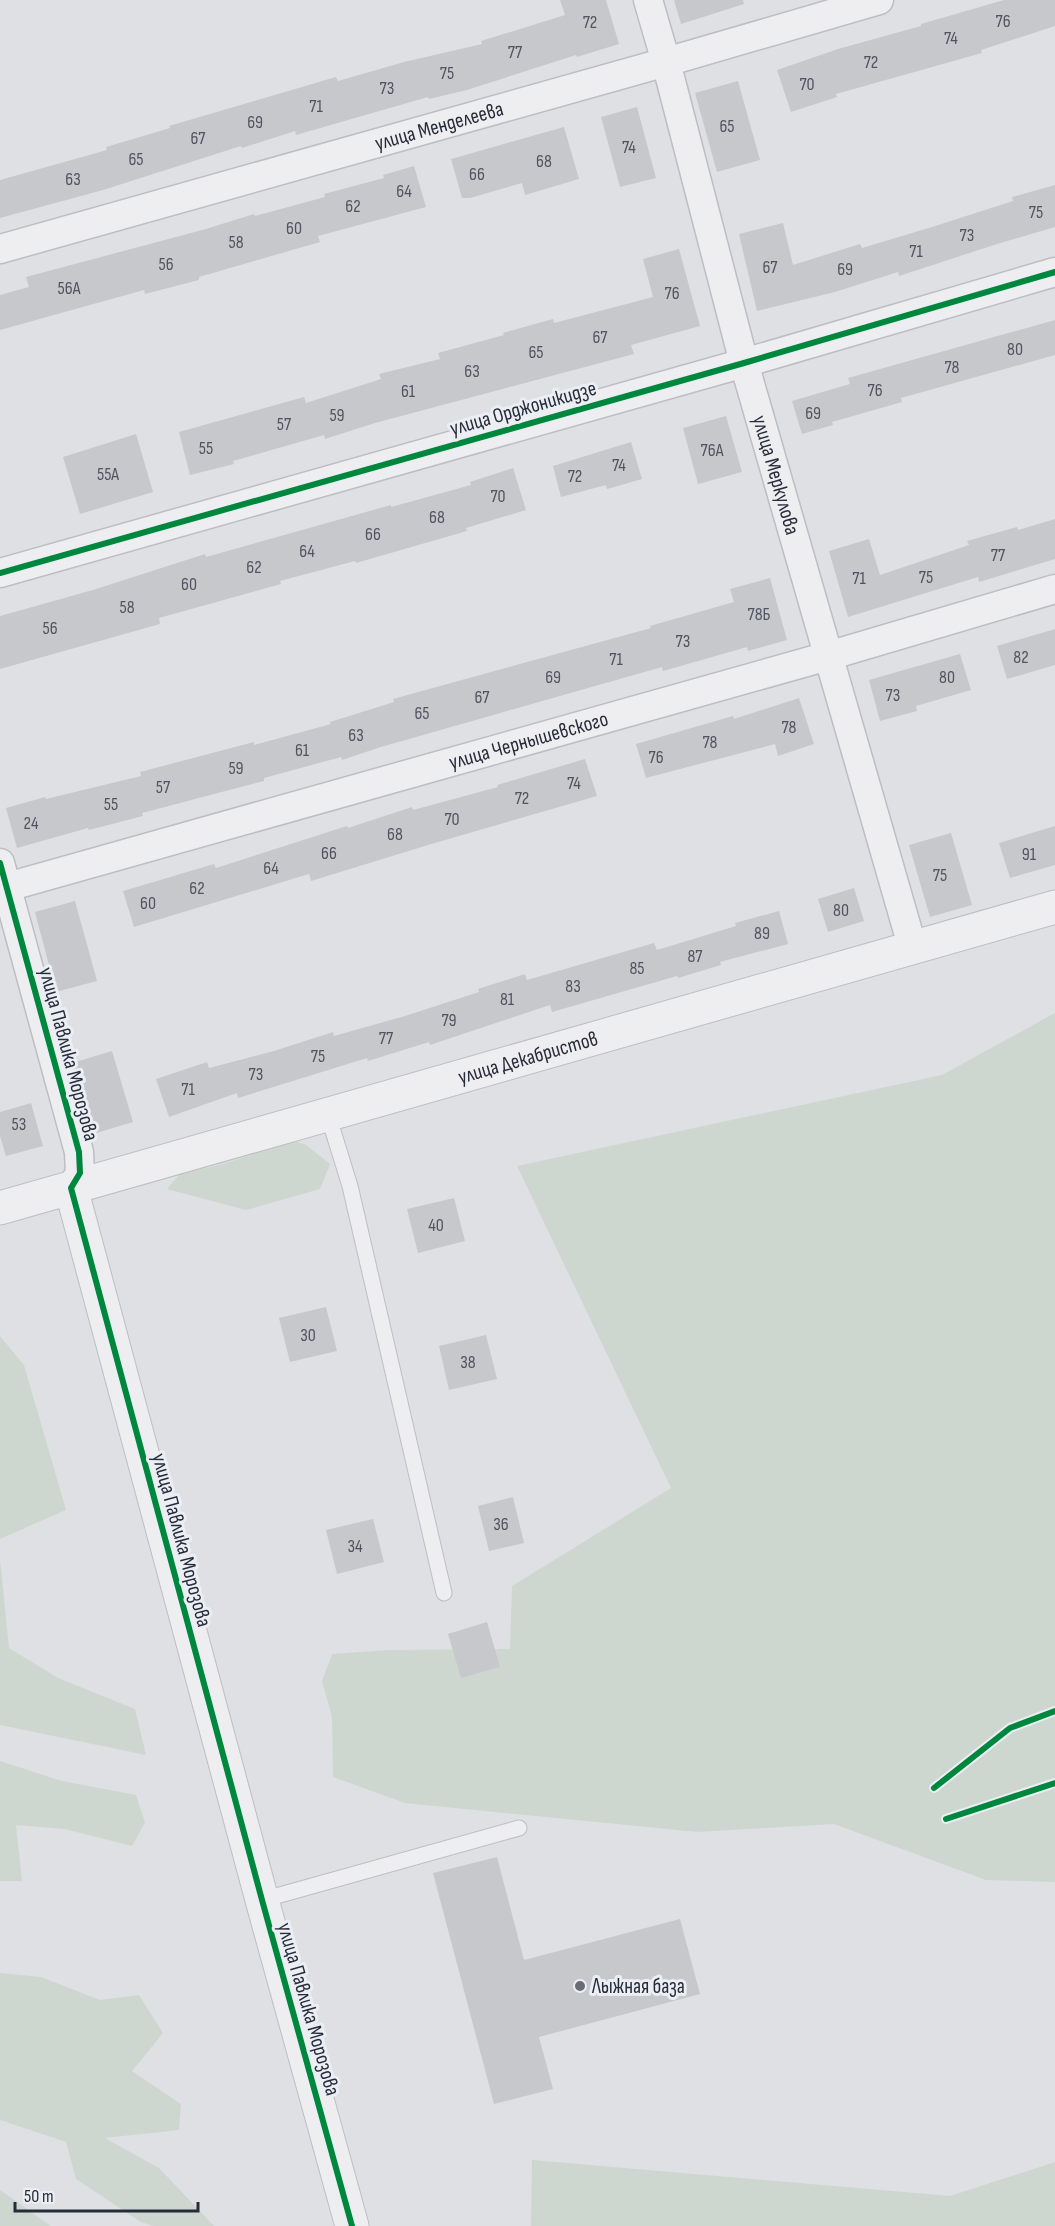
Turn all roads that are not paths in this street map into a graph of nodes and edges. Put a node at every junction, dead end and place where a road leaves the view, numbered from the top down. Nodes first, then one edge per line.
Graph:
1 (648, 0) edge
2 (879, 0) edge
3 (666, 62) junction
4 (0, 249) edge
5 (1055, 272) edge
6 (744, 363) junction
7 (0, 573) edge
8 (1055, 589) edge
9 (828, 656) junction
10 (2, 880) edge
11 (1055, 907) edge
12 (913, 948) junction
13 (328, 1115) junction
14 (71, 1188) junction
15 (0, 1208) edge
16 (444, 1593) dead end
17 (519, 1827) dead end
18 (262, 1900) junction
19 (352, 2226) edge

1 - 3 street, улица Меркулова
2 - 3 street, улица Менделеева
3 - 4 street, улица Менделеева
3 - 6 street, улица Меркулова
5 - 6 street, улица Орджоникидзе
6 - 7 street, улица Орджоникидзе
6 - 9 street, улица Меркулова
8 - 9 street, улица Чернышевского
9 - 10 street, улица Чернышевского
9 - 12 street, улица Меркулова
10 - 14 street, улица Павлика Морозова
11 - 12 street, улица Декабристов
12 - 13 street, улица Декабристов
13 - 14 street, улица Декабристов
13 - 16 lane
14 - 15 street, улица Декабристов
14 - 18 street, улица Павлика Морозова
17 - 18 lane
18 - 19 street, улица Павлика Морозова

